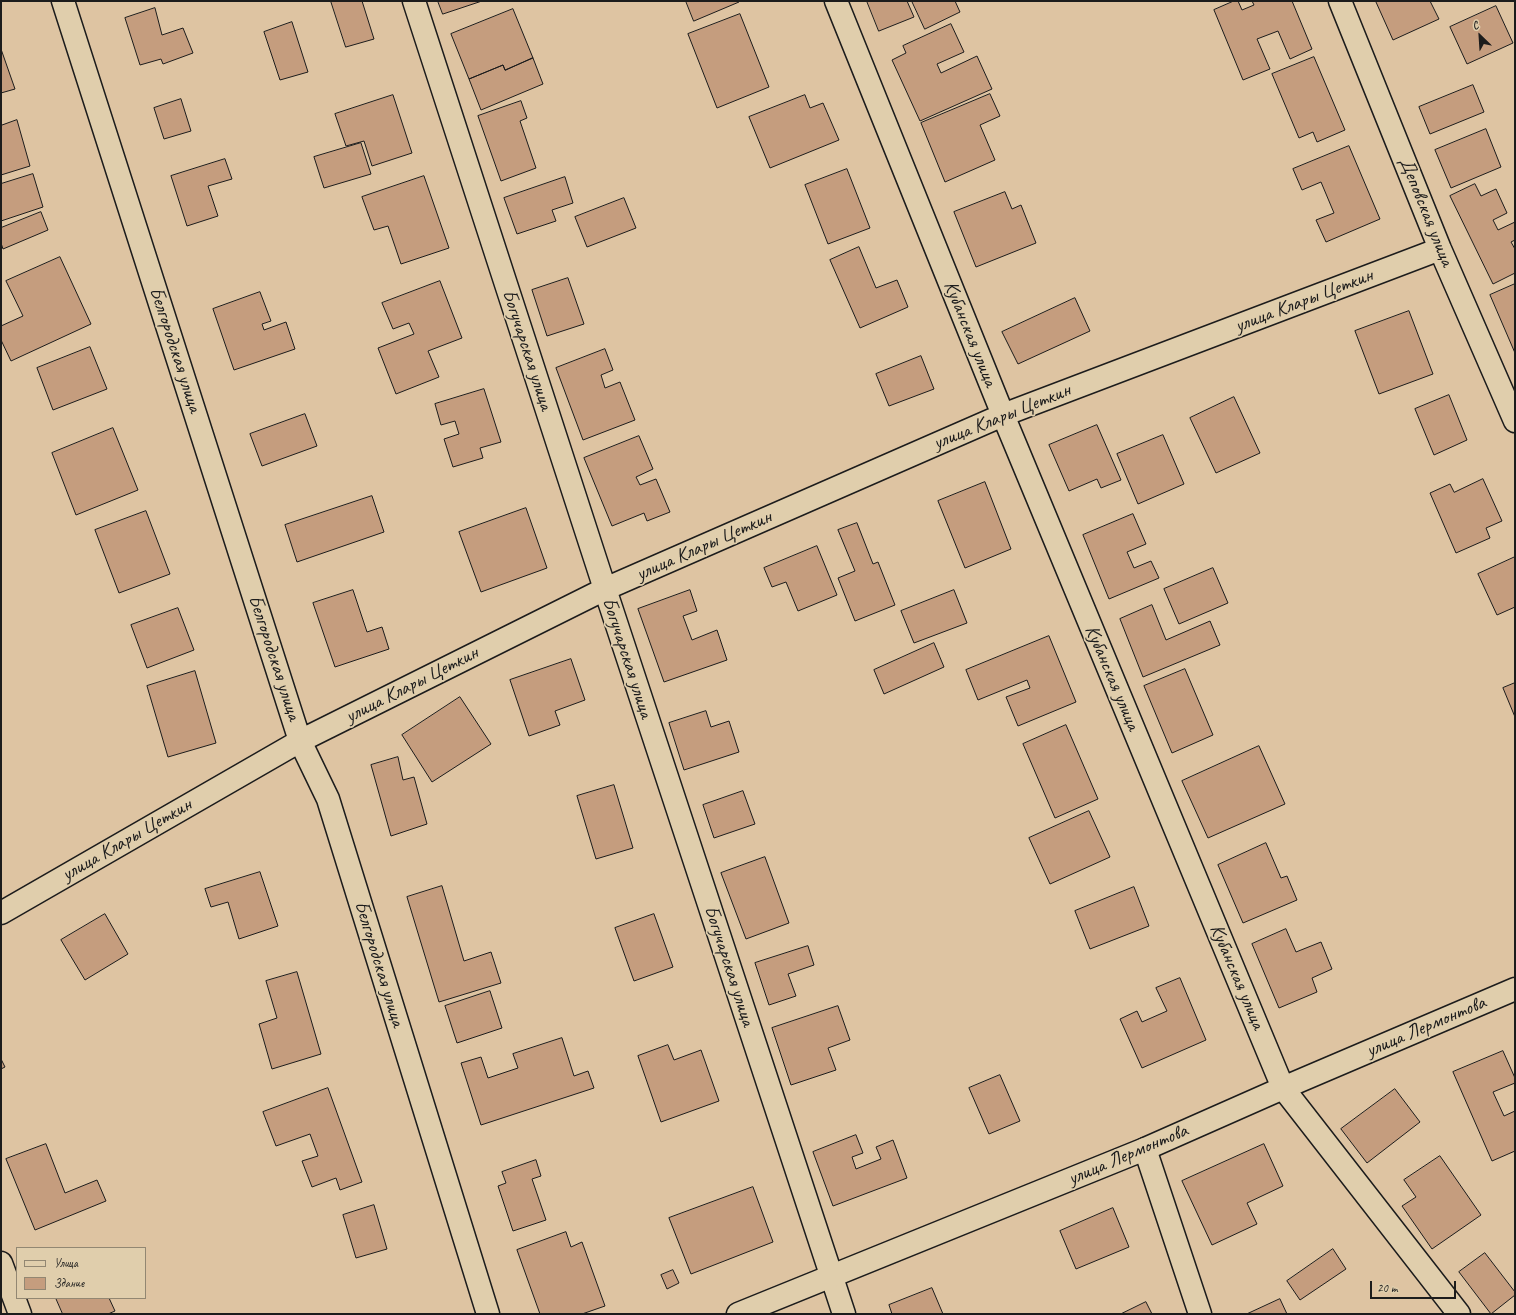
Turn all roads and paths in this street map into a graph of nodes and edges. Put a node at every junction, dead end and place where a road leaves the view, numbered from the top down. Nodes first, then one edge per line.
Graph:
1 (63, 1) edge
2 (414, 1) edge
3 (836, 1) edge
4 (1340, 1) edge
5 (1440, 249) junction
6 (1003, 415) junction
7 (1515, 421) edge
8 (604, 589) junction
9 (300, 741) junction
10 (1, 913) edge
11 (1515, 989) edge
12 (1283, 1088) junction
13 (1145, 1149) junction
14 (1, 1263) edge
15 (831, 1276) junction
16 (20, 1314) edge
17 (488, 1314) edge
18 (738, 1314) edge
19 (844, 1314) edge
20 (1200, 1314) edge
21 (1459, 1314) edge

1 - 9 street, Белгородская улица
2 - 8 street, Богучарская улица
3 - 6 street, Кубанская улица
4 - 5 street, Деповская улица
5 - 6 street, улица Клары Цеткин
5 - 7 street, Деповская улица
6 - 8 street, улица Клары Цеткин
6 - 12 street, Кубанская улица
8 - 9 street, улица Клары Цеткин
8 - 15 street, Богучарская улица
9 - 10 street, улица Клары Цеткин
9 - 17 street, Белгородская улица
11 - 12 street, улица Лермонтова
12 - 13 street, улица Лермонтова
12 - 21 street, Кубанская улица
13 - 15 street, улица Лермонтова
13 - 20 street
14 - 16 street
15 - 18 street, улица Лермонтова
15 - 19 street, Богучарская улица

